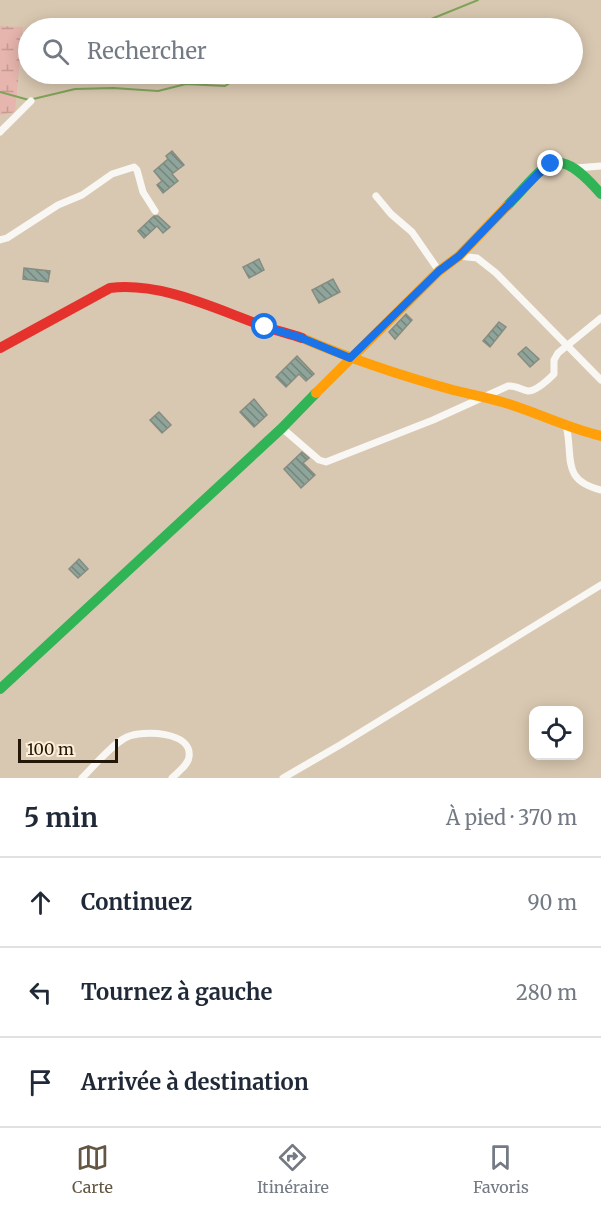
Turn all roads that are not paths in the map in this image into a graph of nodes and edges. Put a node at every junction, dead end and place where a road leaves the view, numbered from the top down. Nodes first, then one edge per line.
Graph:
1 (31, 101) dead end
2 (0, 132) edge
3 (601, 166) edge
4 (576, 168) junction
5 (601, 194) edge
6 (376, 196) dead end
7 (155, 211) dead end
8 (0, 240) edge
9 (459, 256) junction
10 (439, 271) junction
11 (601, 318) edge
12 (566, 346) junction
13 (0, 348) edge
14 (350, 358) junction
15 (601, 380) edge
16 (484, 397) junction
17 (566, 425) junction
18 (282, 428) junction
19 (601, 436) edge
20 (601, 490) edge
21 (601, 585) edge
22 (0, 689) edge
23 (82, 778) edge
24 (172, 778) edge
25 (283, 778) edge

1 - 2 street
3 - 4 street
4 - 5 street
4 - 9 street
6 - 10 street
7 - 8 street
9 - 10 street
9 - 12 street
10 - 14 street
11 - 12 street
12 - 15 street
12 - 16 street
13 - 14 street
14 - 16 street
14 - 18 street
16 - 17 street
16 - 18 street
17 - 19 street
17 - 20 street
18 - 22 street
21 - 25 street
23 - 24 street

